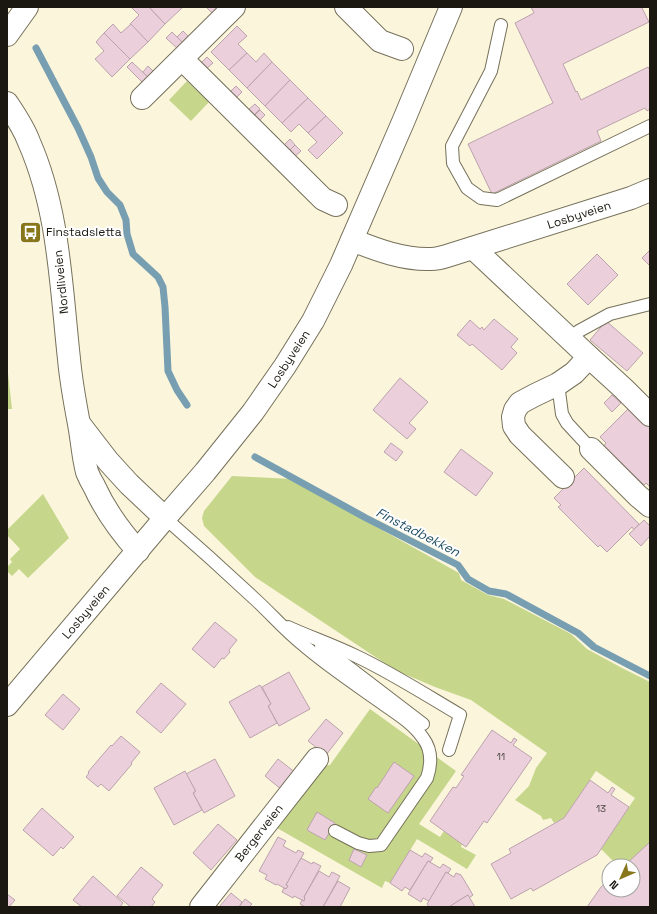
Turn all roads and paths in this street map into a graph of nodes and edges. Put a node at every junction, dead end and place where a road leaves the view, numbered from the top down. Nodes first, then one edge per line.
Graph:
1 (27, 7) edge
2 (234, 7) edge
3 (346, 7) edge
4 (451, 7) edge
5 (501, 25) dead end
6 (7, 35) edge
7 (402, 49) dead end
8 (182, 59) junction
9 (142, 98) dead end
10 (7, 103) edge
11 (650, 126) edge
12 (650, 190) edge
13 (336, 205) dead end
14 (352, 240) junction
15 (473, 248) junction
16 (650, 304) edge
17 (569, 339) junction
18 (589, 358) junction
19 (558, 384) junction
20 (650, 415) edge
21 (78, 422) junction
22 (591, 449) joint
23 (563, 478) dead end
24 (650, 506) edge
25 (165, 518) junction
26 (138, 551) junction
27 (280, 623) junction
28 (307, 636) junction
29 (7, 705) edge
30 (423, 724) dead end
31 (449, 750) dead end
32 (317, 759) dead end
33 (335, 831) dead end
34 (201, 907) edge

1 - 6 main road
2 - 8 main road
3 - 7 main road
4 - 14 main road
5 - 11 lane
8 - 9 main road
8 - 13 main road
10 - 21 main road, Nordliveien
12 - 15 main road, Losbyveien
14 - 15 main road, Losbyveien
14 - 25 main road, Losbyveien
15 - 17 main road
16 - 17 lane
17 - 18 main road
18 - 19 main road
18 - 20 main road
19 - 22 lane
19 - 23 main road
21 - 25 main road, Nordliveien
21 - 26 main road, Nordliveien
22 - 24 main road
25 - 26 main road, Losbyveien
25 - 27 lane
26 - 29 main road, Losbyveien
27 - 28 lane
27 - 33 lane
28 - 30 lane
28 - 31 lane
32 - 34 main road, Bergerveien

